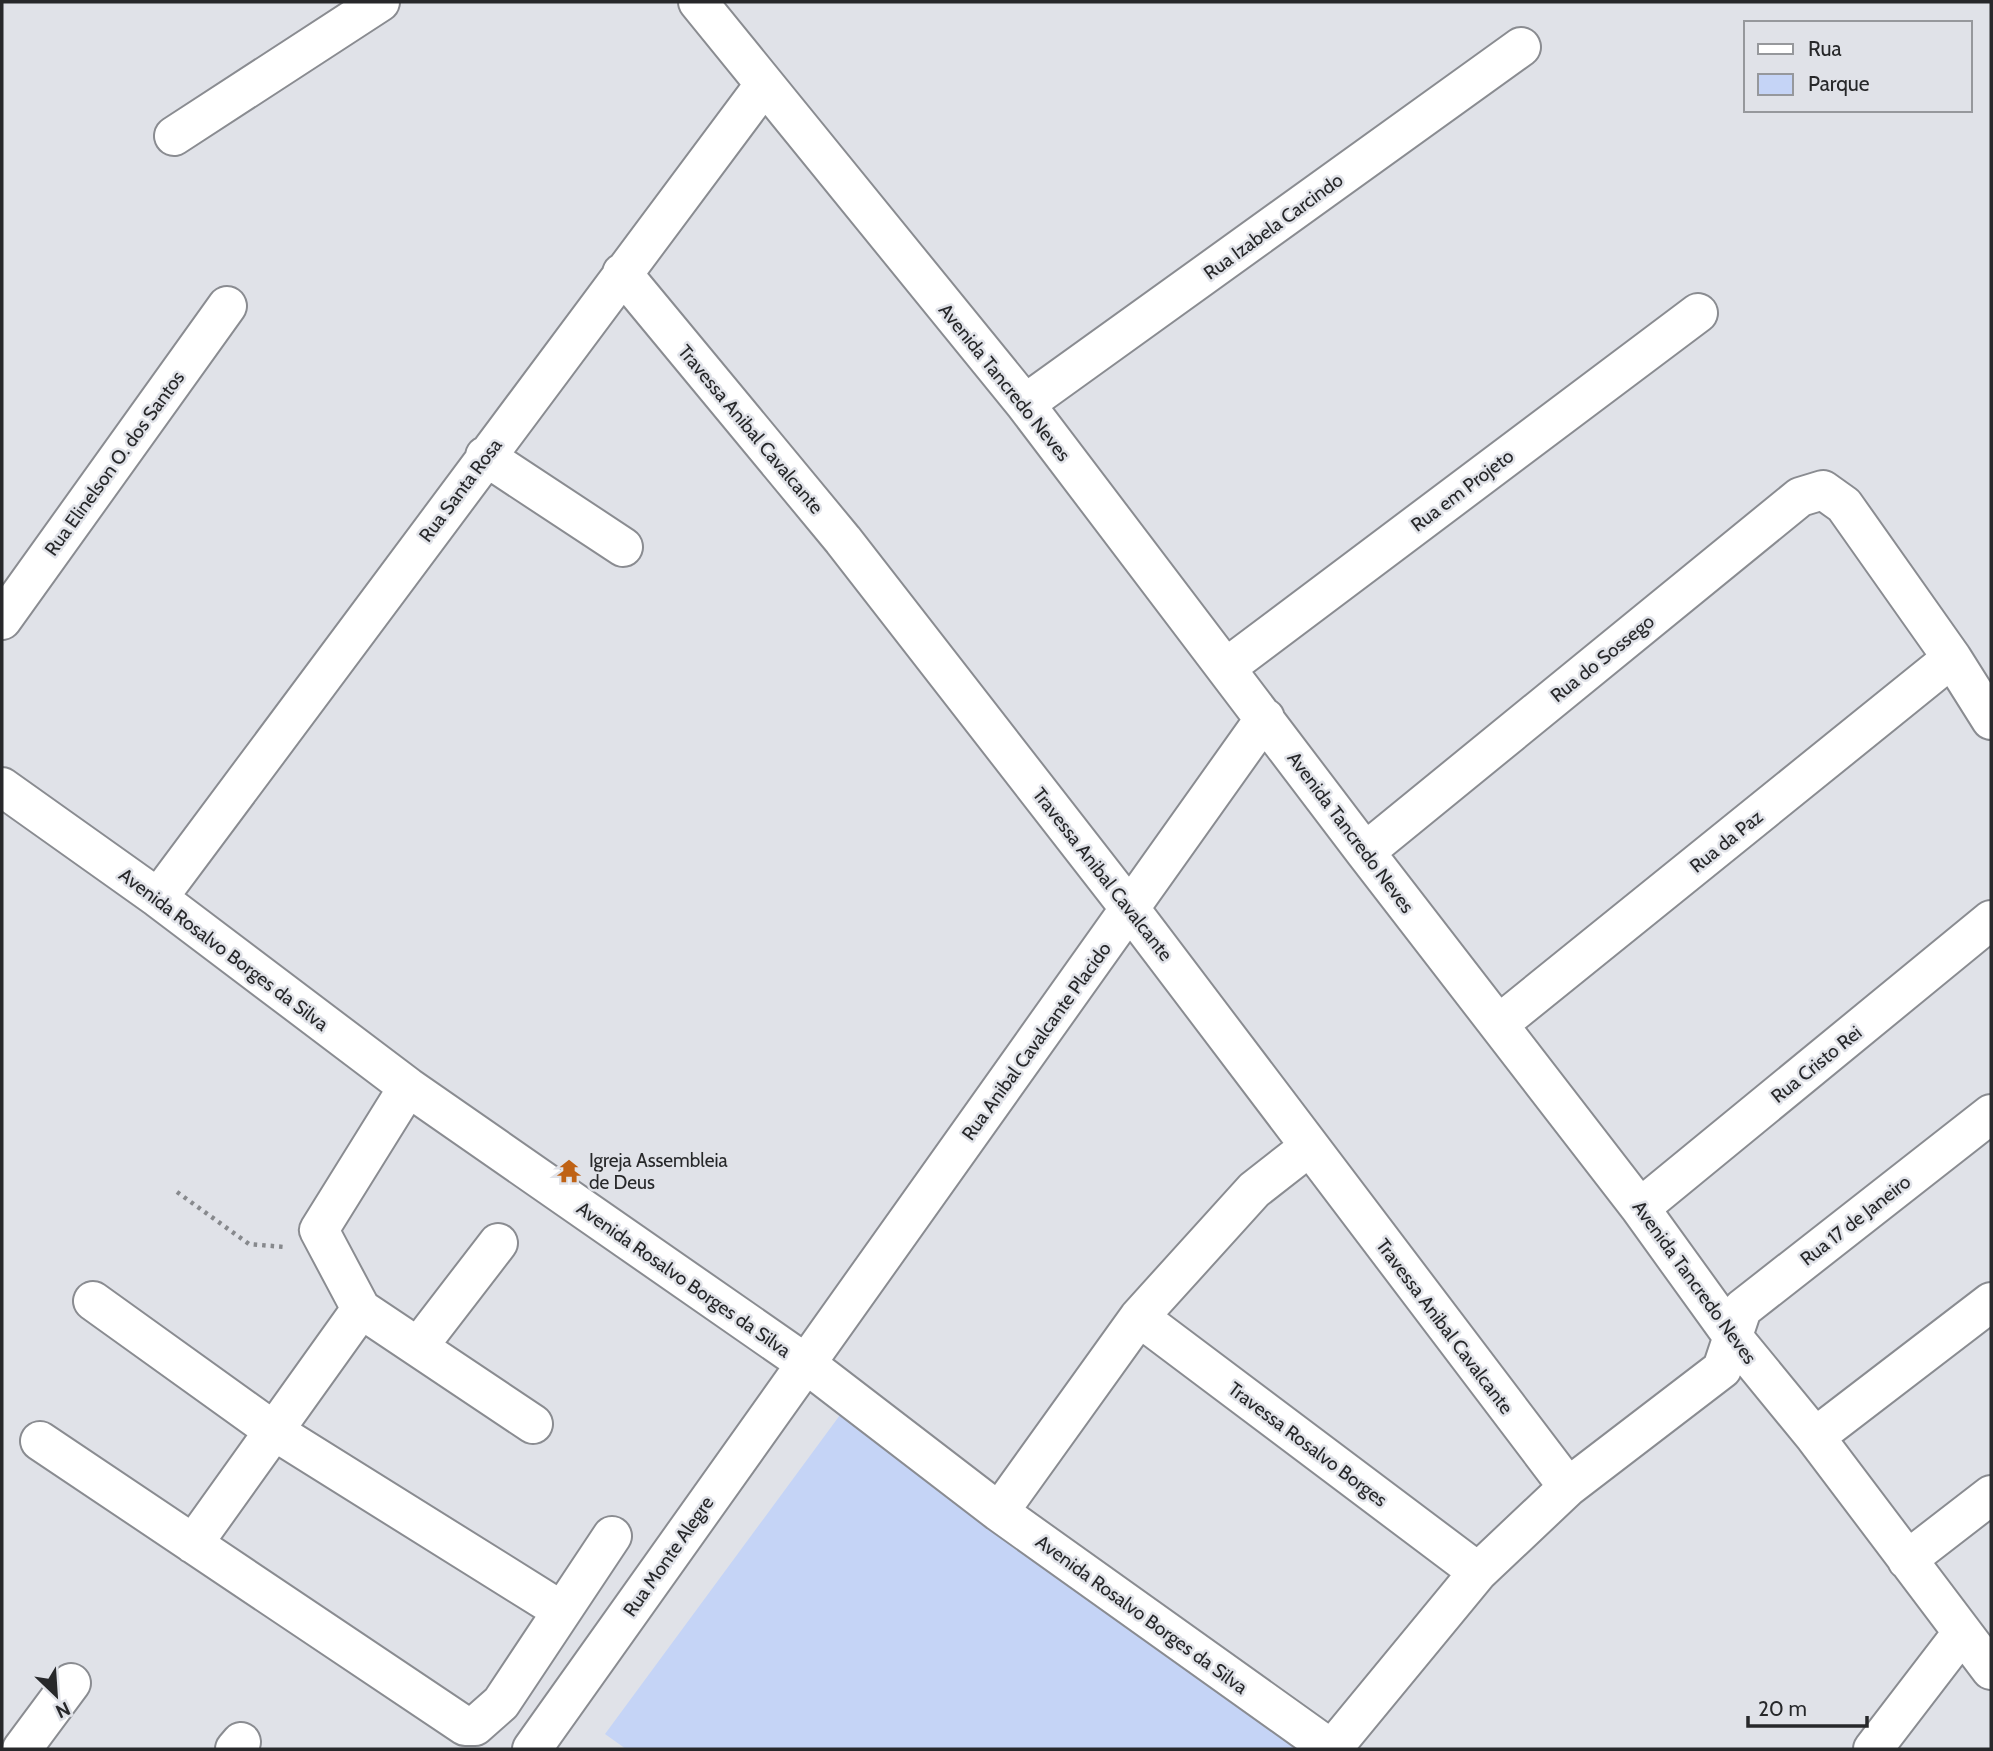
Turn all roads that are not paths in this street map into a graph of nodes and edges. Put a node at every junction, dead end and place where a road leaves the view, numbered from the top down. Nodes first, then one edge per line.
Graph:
1 (380, 2) edge
2 (698, 2) edge
3 (1521, 47) dead end
4 (764, 85) junction
5 (174, 136) dead end
6 (622, 274) junction
7 (227, 306) dead end
8 (1698, 313) dead end
9 (1025, 404) junction
10 (485, 456) junction
11 (623, 547) dead end
12 (2, 620) edge
13 (1952, 658) junction
14 (1227, 667) junction
15 (1265, 718) junction
16 (1991, 720) edge
17 (2, 787) edge
18 (1365, 852) junction
19 (158, 898) junction
20 (1130, 909) junction
21 (1991, 920) edge
22 (1499, 1024) junction
23 (408, 1087) junction
24 (1991, 1114) edge
25 (1309, 1147) junction
26 (1640, 1208) junction
27 (498, 1243) dead end
28 (93, 1301) dead end
29 (1991, 1302) edge
30 (361, 1309) junction
31 (1139, 1317) junction
32 (1733, 1337) junction
33 (418, 1347) junction
34 (804, 1363) junction
35 (533, 1424) dead end
36 (275, 1431) junction
37 (1815, 1437) junction
38 (40, 1441) dead end
39 (1568, 1487) junction
40 (1991, 1495) edge
41 (999, 1512) junction
42 (612, 1536) dead end
43 (193, 1544) junction
44 (1907, 1560) junction
45 (1478, 1572) junction
46 (562, 1611) junction
47 (1962, 1633) junction
48 (1991, 1670) edge
49 (71, 1683) dead end
50 (22, 1749) edge
51 (531, 1749) edge
52 (1331, 1749) edge
53 (1873, 1749) edge

1 - 5 street
2 - 4 street, Avenida Tancredo Neves
3 - 9 street, Rua Izabela Carcindo
4 - 6 street, Rua Santa Rosa
4 - 9 street, Avenida Tancredo Neves
6 - 10 street, Rua Santa Rosa
6 - 20 street, Travessa Anibal Cavalcante
7 - 12 street, Rua Elinelson O. dos Santos
8 - 14 street, Rua em Projeto
9 - 14 street, Avenida Tancredo Neves
10 - 11 street
10 - 19 street, Rua Santa Rosa
13 - 16 street
13 - 18 street, Rua do Sossego
13 - 22 street, Rua da Paz
14 - 15 street, Avenida Tancredo Neves
15 - 18 street, Avenida Tancredo Neves
15 - 20 street, Rua Anibal Cavalcante Placido
17 - 19 street, Avenida Rosalvo Borges da Silva
18 - 22 street, Avenida Tancredo Neves
19 - 23 street, Avenida Rosalvo Borges da Silva
20 - 25 street, Travessa Anibal Cavalcante
20 - 34 street, Rua Anibal Cavalcante Placido
21 - 26 street, Rua Cristo Rei
22 - 26 street, Avenida Tancredo Neves
23 - 30 street
23 - 34 street, Avenida Rosalvo Borges da Silva
24 - 32 street, Rua 17 de Janeiro
25 - 31 street
25 - 39 street, Travessa Anibal Cavalcante
26 - 32 street, Avenida Tancredo Neves
27 - 33 street
28 - 36 street
29 - 37 street
30 - 33 street
30 - 36 street
31 - 41 street
31 - 45 street, Travessa Rosalvo Borges
32 - 37 street, Avenida Tancredo Neves
32 - 39 street, Rua 17 de Janeiro
33 - 35 street
34 - 41 street, Avenida Rosalvo Borges da Silva
34 - 51 street, Rua Monte Alegre
36 - 43 street
36 - 46 street
37 - 44 street, Avenida Tancredo Neves
38 - 43 street
39 - 45 street, Rua 17 de Janeiro
40 - 44 street
41 - 52 street, Avenida Rosalvo Borges da Silva
42 - 46 street
43 - 46 street
44 - 47 street, Avenida Tancredo Neves
45 - 52 street, Rua 17 de Janeiro
47 - 48 street, Avenida Tancredo Neves
47 - 53 street
49 - 50 street

